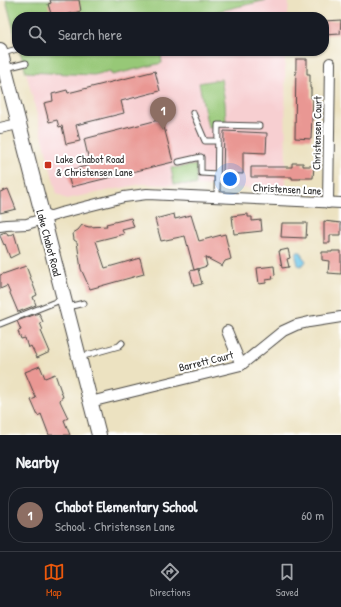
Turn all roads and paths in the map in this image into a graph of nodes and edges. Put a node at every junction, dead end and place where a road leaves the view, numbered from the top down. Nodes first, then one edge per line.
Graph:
1 (12, 50) edge
2 (0, 52) edge
3 (26, 63) dead end
4 (330, 63) dead end
5 (5, 69) junction
6 (193, 113) dead end
7 (18, 124) junction
8 (260, 126) dead end
9 (0, 128) edge
10 (218, 142) junction
11 (179, 162) dead end
12 (217, 174) junction
13 (217, 197) junction
14 (328, 202) junction
15 (341, 203) edge
16 (43, 219) junction
17 (0, 226) edge
18 (65, 303) junction
19 (84, 303) dead end
20 (341, 317) edge
21 (0, 324) edge
22 (227, 330) dead end
23 (122, 343) dead end
24 (78, 357) junction
25 (241, 365) junction
26 (90, 402) junction
27 (99, 435) edge

1 - 2 lane
2 - 5 main road, Lake Chabot Road
3 - 5 lane
4 - 14 street, Christensen Court
5 - 7 main road, Lake Chabot Road
6 - 10 lane
7 - 9 street
7 - 16 main road, Lake Chabot Road
8 - 10 lane
10 - 12 lane
11 - 12 lane
12 - 13 lane
13 - 14 street, Christensen Lane
13 - 16 street, Christensen Lane
14 - 15 street, Christensen Lane
16 - 17 street, Christensen Lane
16 - 18 main road, Lake Chabot Road
18 - 19 lane
18 - 21 lane
18 - 24 main road, Lake Chabot Road
20 - 25 street, Barrett Court
22 - 25 street
23 - 24 lane
24 - 26 main road, Lake Chabot Road
25 - 26 street, Barrett Court
26 - 27 main road, Lake Chabot Road

